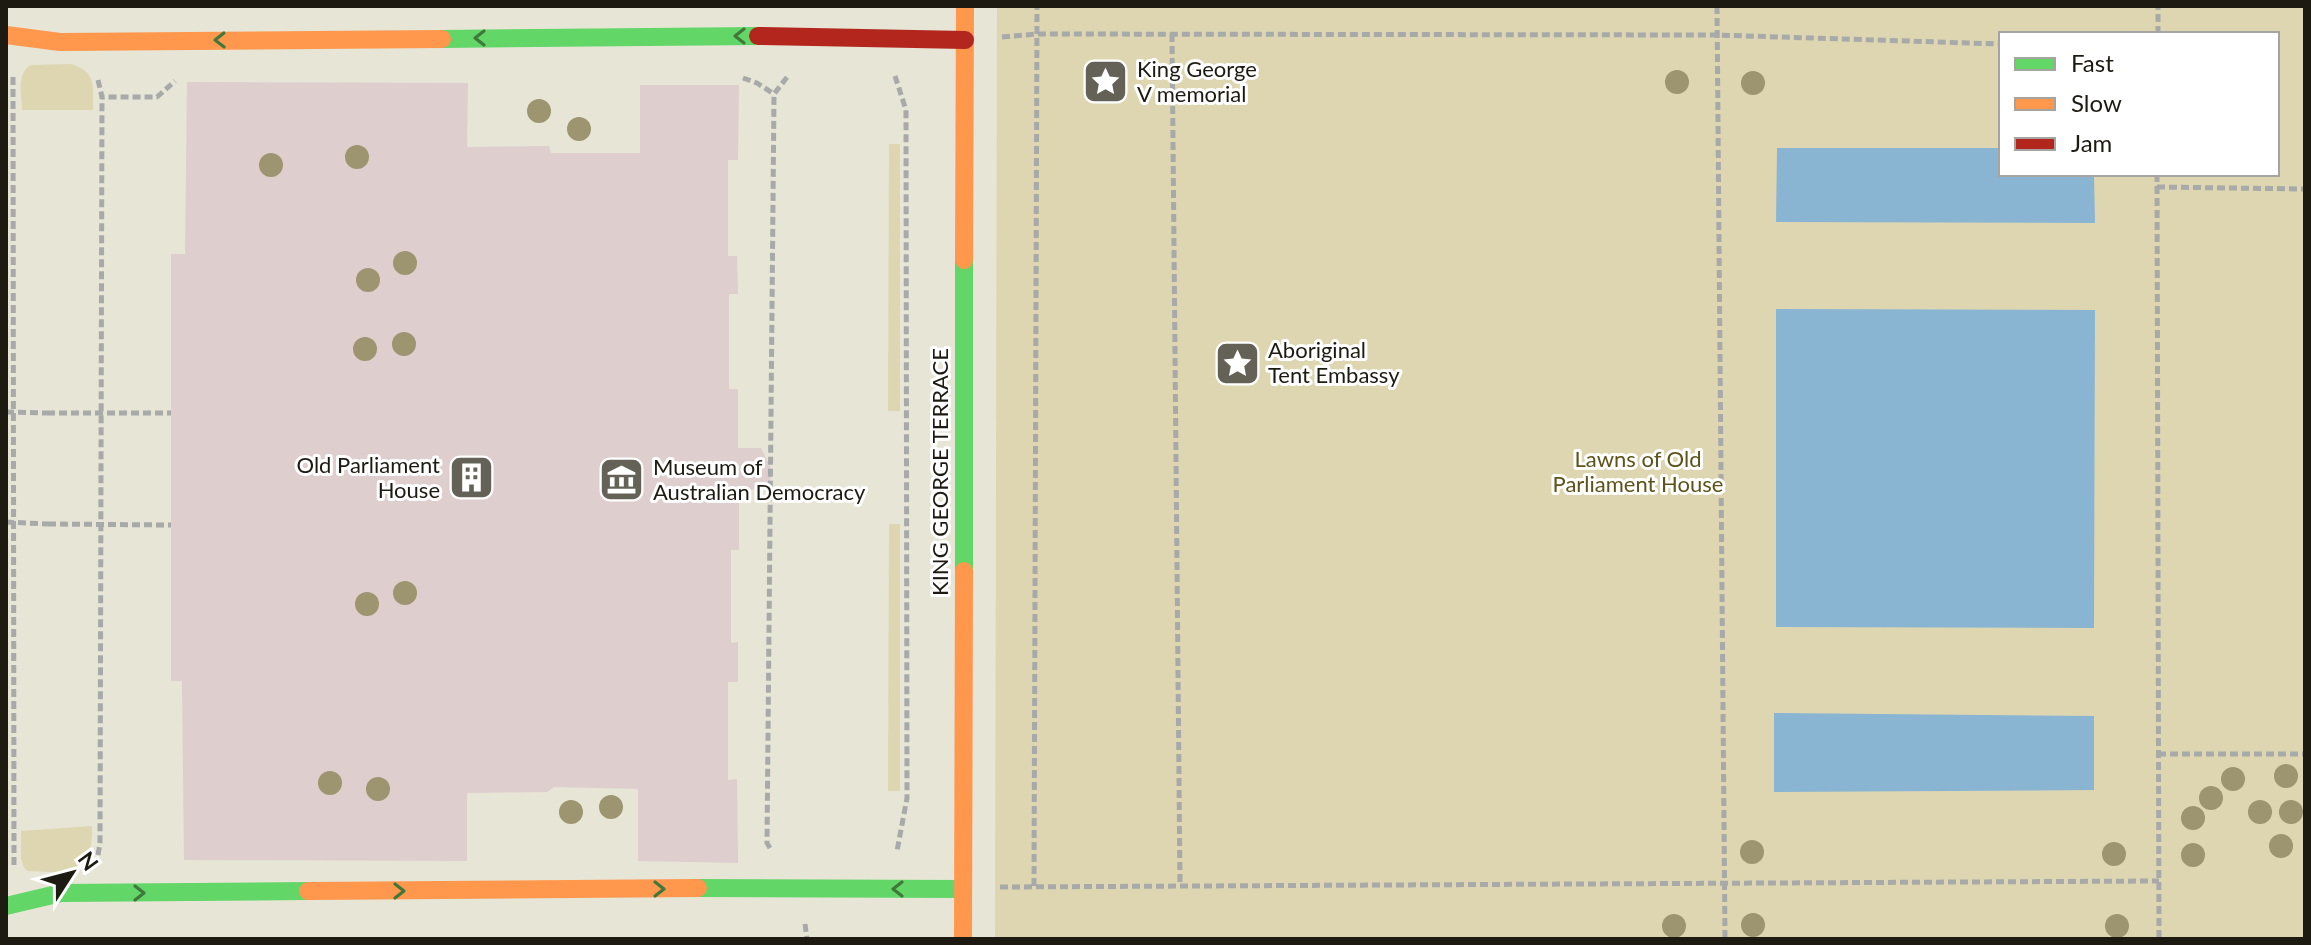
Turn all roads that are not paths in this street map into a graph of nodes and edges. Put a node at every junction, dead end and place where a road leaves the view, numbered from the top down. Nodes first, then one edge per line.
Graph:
1 (965, 6) edge
2 (6, 35) edge
3 (965, 40) junction
4 (963, 889) junction
5 (6, 906) edge
6 (963, 939) edge

1 - 3 street, KING GEORGE TERRACE
3 -> 2 street
3 - 4 street, KING GEORGE TERRACE
4 - 5 street
4 - 6 street, KING GEORGE TERRACE

